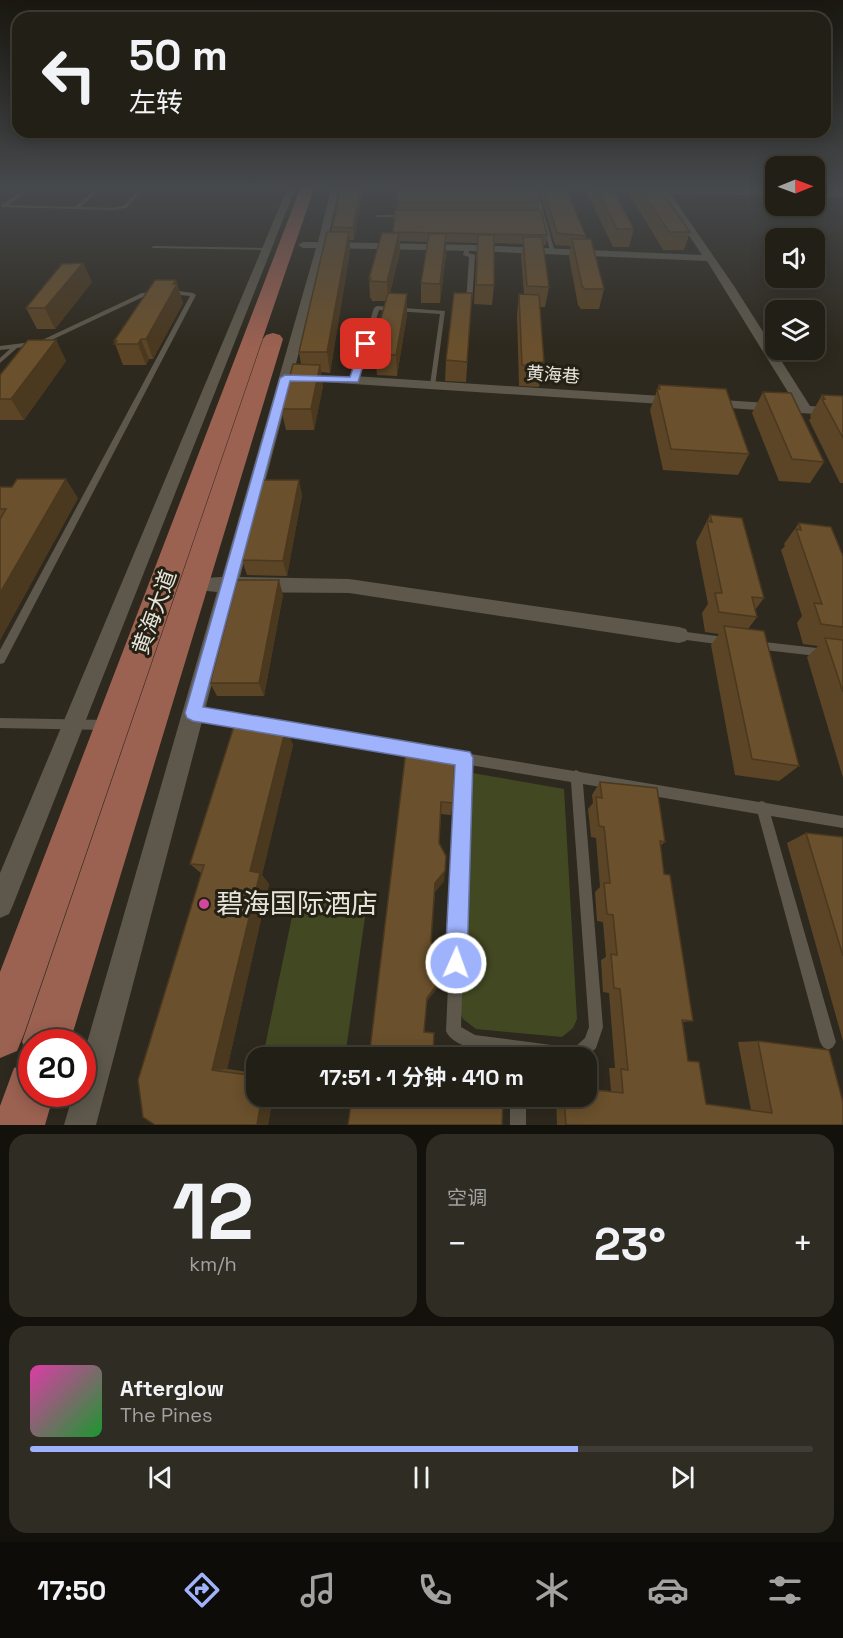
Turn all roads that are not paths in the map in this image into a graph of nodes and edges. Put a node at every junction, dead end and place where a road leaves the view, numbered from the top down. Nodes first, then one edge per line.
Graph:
1 (270, 242) edge
2 (288, 242) edge
3 (313, 242) edge
4 (313, 242) edge
5 (550, 242) edge
6 (698, 242) edge
7 (312, 245) junction
8 (154, 247) dead end
9 (467, 248) junction
10 (267, 249) junction
11 (553, 251) junction
12 (709, 258) junction
13 (469, 305) edge
14 (16, 347) junction
15 (0, 348) edge
16 (0, 361) edge
17 (273, 377) junction
18 (354, 380) junction
19 (433, 385) junction
20 (806, 410) junction
21 (843, 412) edge
22 (194, 584) junction
23 (229, 584) junction
24 (679, 635) joint
25 (737, 642) edge
26 (749, 644) edge
27 (843, 655) edge
28 (0, 660) edge
29 (193, 713) junction
30 (0, 723) edge
31 (73, 724) junction
32 (113, 725) junction
33 (464, 758) junction
34 (576, 777) junction
35 (762, 807) junction
36 (843, 822) edge
37 (0, 904) edge
38 (50, 1029) edge
39 (0, 1034) edge
40 (828, 1042) dead end
41 (493, 1047) edge
42 (587, 1047) edge
43 (25, 1107) edge
44 (518, 1107) edge
45 (19, 1125) edge
46 (80, 1125) edge
47 (518, 1125) edge

1 - 10 street
2 - 32 main road, 黄海大道
3 - 7 main road, 黄海大道
4 - 7 street
5 - 11 lane
6 - 12 street
7 - 9 street
7 - 17 main road, 黄海大道
8 - 10 lane
9 - 11 street
9 - 13 lane
10 - 31 street
11 - 12 street
12 - 20 street
14 - 15 lane
14 - 16 lane
14 - 28 lane
17 - 18 street, 黄海巷
17 - 22 main road, 黄海大道
17 - 23 street
18 - 19 street, 黄海巷
18 - 19 lane
19 - 20 street, 黄海巷
20 - 21 street, 黄海巷
22 - 23 street
22 - 38 main road, 黄海大道
23 - 24 street
23 - 29 street
24 - 25 lane
26 - 27 lane
29 - 33 lane
29 - 46 street
30 - 31 lane
31 - 32 lane
31 - 37 street
32 - 39 main road, 黄海大道
33 - 34 lane
33 - 41 lane
34 - 35 lane
34 - 42 lane
35 - 36 lane
35 - 40 lane
43 - 45 main road
44 - 47 lane

